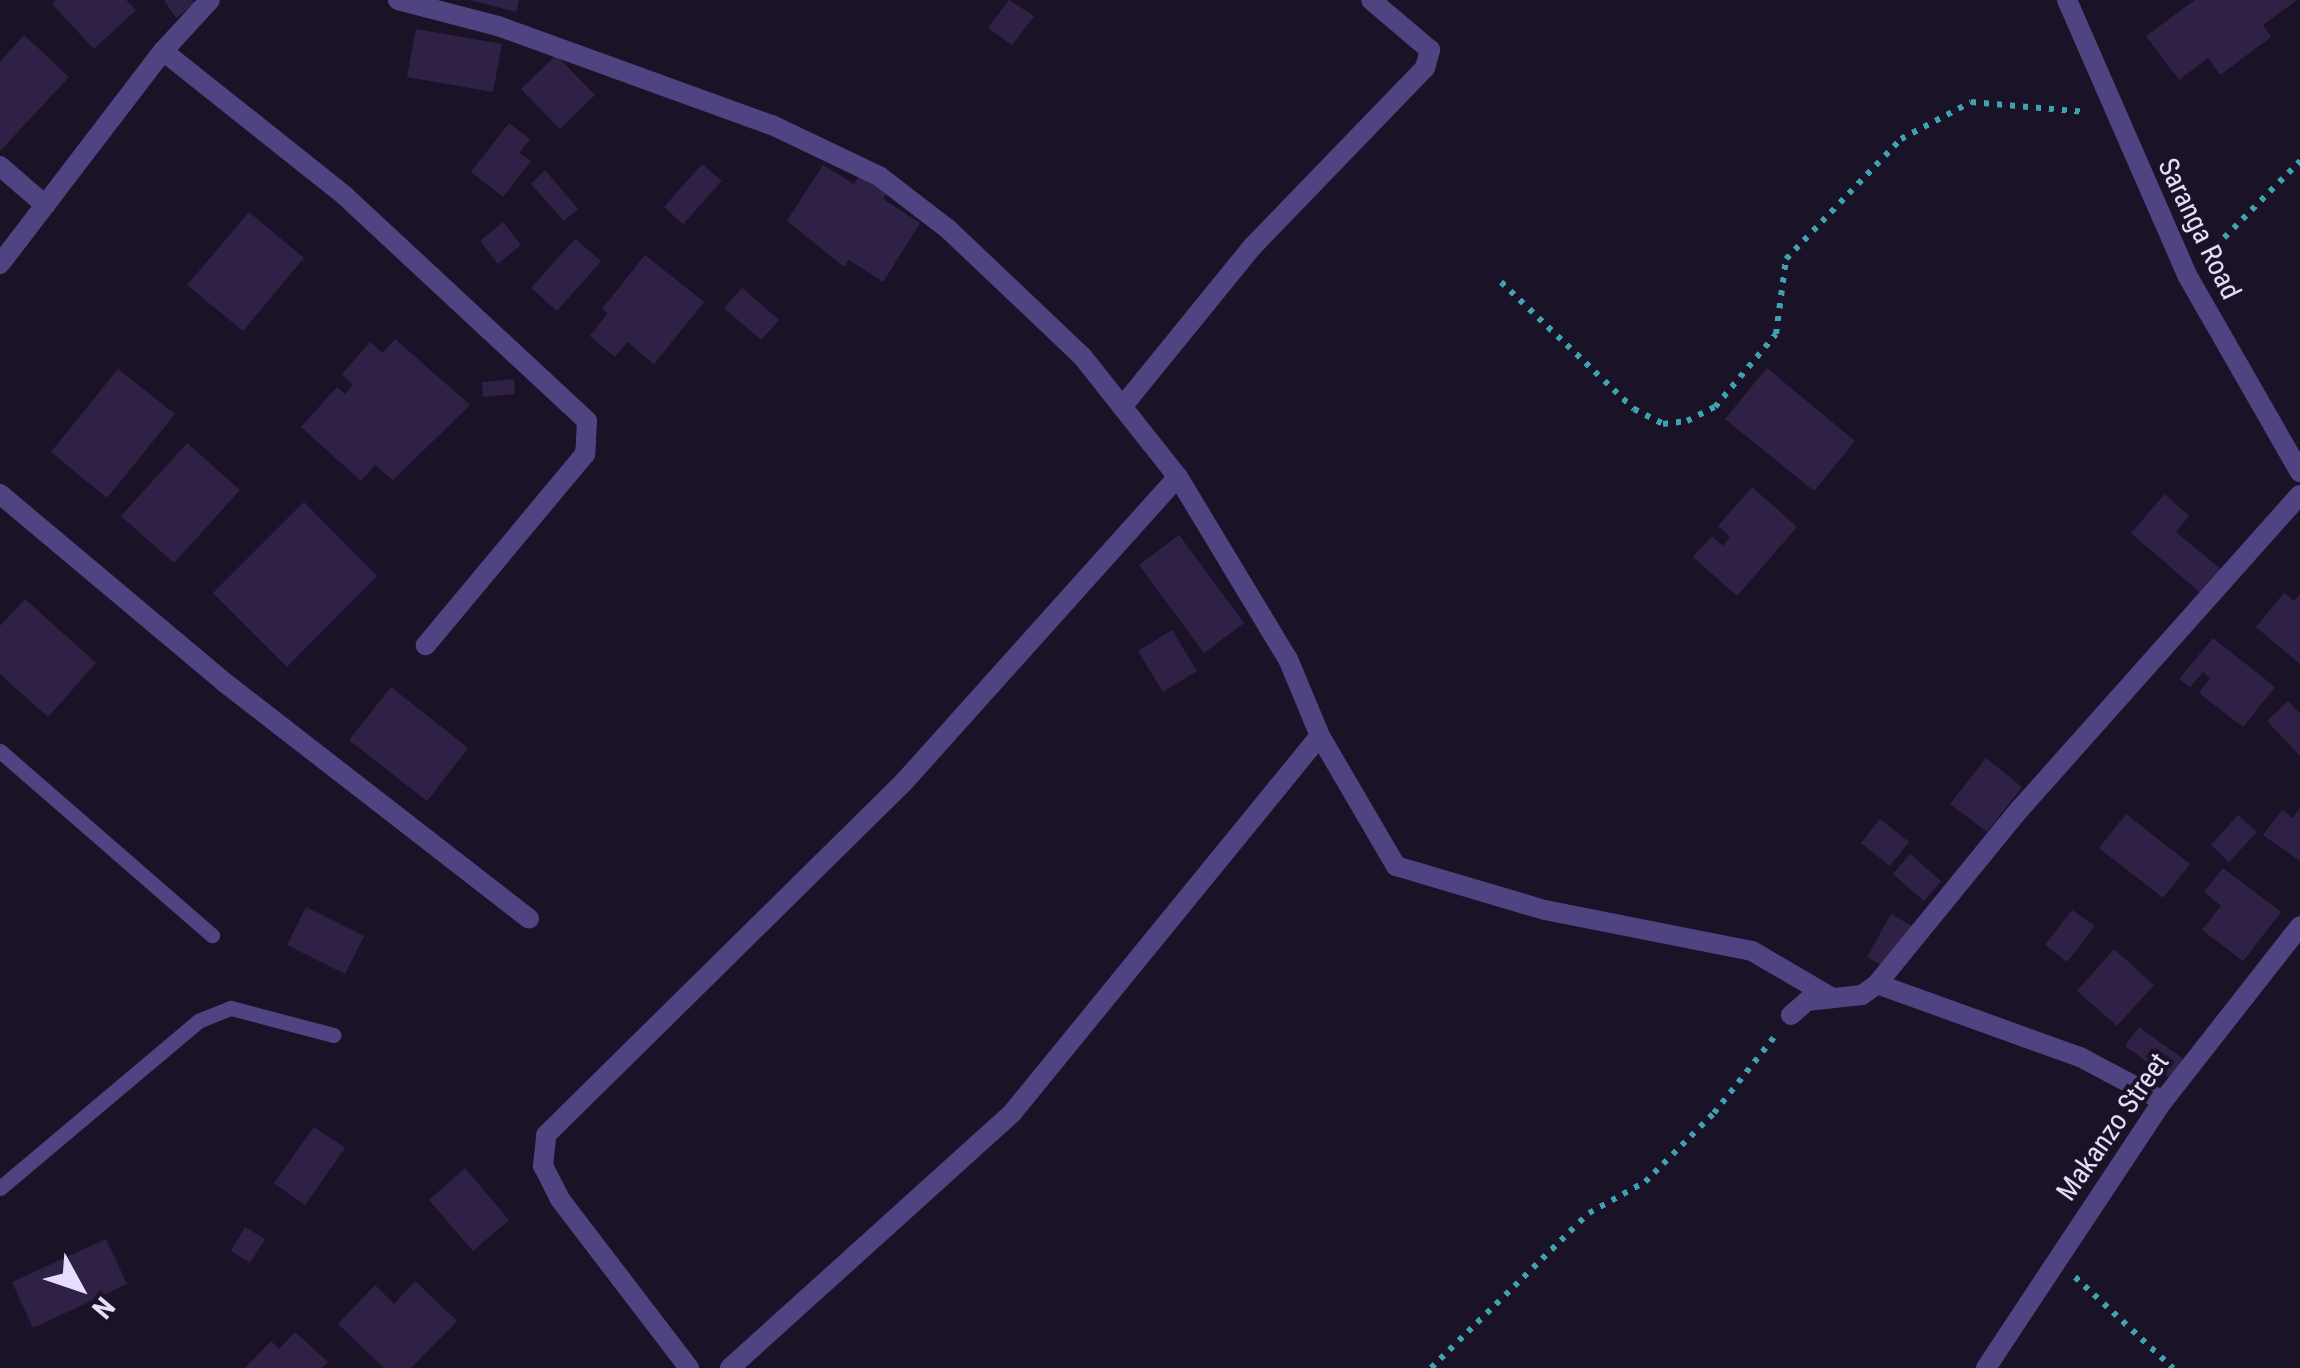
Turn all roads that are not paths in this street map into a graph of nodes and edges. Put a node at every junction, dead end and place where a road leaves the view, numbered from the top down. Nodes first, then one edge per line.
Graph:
1 (210, 0) edge
2 (398, 0) edge
3 (1371, 0) edge
4 (2067, 0) edge
5 (162, 51) junction
6 (0, 166) edge
7 (45, 205) junction
8 (0, 264) edge
9 (1122, 407) junction
10 (2300, 472) edge
11 (1178, 477) junction
12 (0, 494) edge
13 (2300, 495) edge
14 (426, 644) dead end
15 (1320, 736) junction
16 (0, 751) edge
17 (529, 919) dead end
18 (2300, 926) edge
19 (212, 935) dead end
20 (1876, 984) junction
21 (1829, 996) junction
22 (1792, 1015) road end
23 (333, 1035) dead end
24 (2163, 1101) junction
25 (0, 1188) edge
26 (689, 1368) edge
27 (730, 1368) edge
28 (1986, 1368) edge

1 - 5 street
2 - 9 street
3 - 9 street
4 - 10 street, Saranga Road
5 - 7 street
5 - 14 street
6 - 7 street
7 - 8 street
9 - 11 street
11 - 15 street
11 - 26 street
12 - 17 street
13 - 20 street
15 - 21 street
15 - 27 street
16 - 19 lane
18 - 24 street, Makanzo Street
20 - 21 street
20 - 24 street
21 - 22 street
23 - 25 lane
24 - 28 street, Makanzo Street

